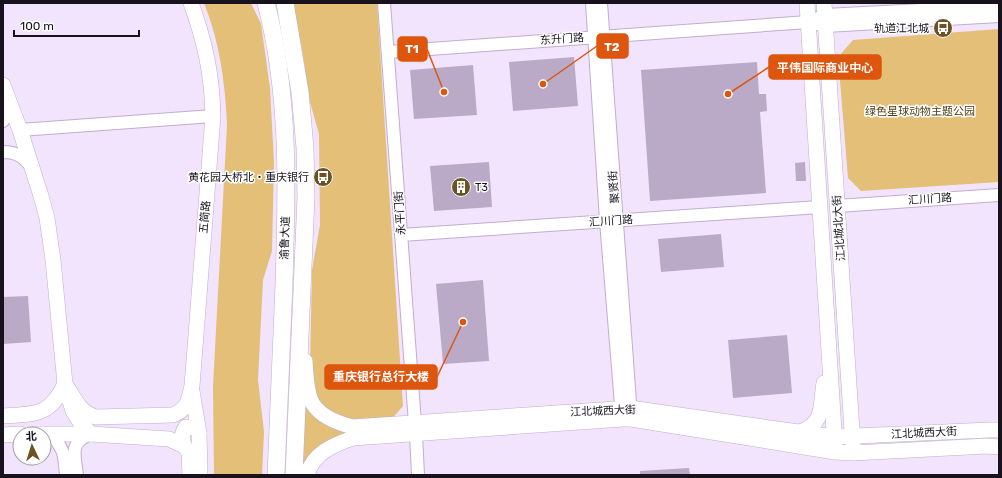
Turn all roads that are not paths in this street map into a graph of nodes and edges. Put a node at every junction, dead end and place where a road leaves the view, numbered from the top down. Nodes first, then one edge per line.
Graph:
1 (191, 3) edge
2 (261, 3) edge
3 (266, 3) edge
4 (285, 3) edge
5 (384, 3) edge
6 (592, 3) edge
7 (601, 3) edge
8 (807, 3) edge
9 (999, 6) edge
10 (825, 15) edge
11 (999, 16) edge
12 (808, 22) junction
13 (273, 31) junction
14 (599, 37) junction
15 (388, 52) junction
16 (3, 85) edge
17 (11, 105) junction
18 (213, 116) junction
19 (3, 121) edge
20 (20, 130) junction
21 (3, 152) edge
22 (30, 165) junction
23 (999, 195) edge
24 (837, 206) junction
25 (820, 207) junction
26 (612, 221) junction
27 (401, 235) junction
28 (300, 329) junction
29 (829, 359) junction
30 (65, 384) junction
31 (192, 386) junction
32 (626, 413) junction
33 (3, 416) edge
34 (415, 428) junction
35 (999, 430) edge
36 (800, 432) junction
37 (199, 433) junction
38 (52, 434) edge
39 (91, 434) junction
40 (52, 435) edge
41 (834, 437) junction
42 (852, 437) junction
43 (184, 446) junction
44 (999, 447) edge
45 (835, 452) junction
46 (853, 453) junction
47 (66, 475) edge
48 (77, 475) edge
49 (190, 475) edge
50 (200, 475) edge
51 (276, 475) edge
52 (294, 475) edge
53 (307, 475) edge
54 (418, 475) edge

1 - 18 main road, 五简路
2 - 13 highway
3 - 13 highway, 渝鲁大道
4 - 28 highway, 渝鲁大道
5 - 15 street, 永平门街
6 - 14 street, 聚贤街
7 - 14 street, 聚贤街
8 - 12 main road, 江北城北大街
9 - 10 street, 东升门路
10 - 11 street, 东升门路
10 - 12 street, 东升门路
10 - 24 main road, 江北城北大街
12 - 14 street, 东升门路
12 - 25 main road, 江北城北大街
13 - 51 highway, 渝鲁大道
14 - 15 street, 东升门路
14 - 26 street, 聚贤街
15 - 27 street, 永平门街
16 - 17 main road, 五简路
17 - 19 street
17 - 20 main road, 五简路
18 - 20 street
18 - 31 main road, 五简路
20 - 22 main road, 五简路
21 - 22 street
22 - 30 main road, 五简路
23 - 24 street, 汇川门路
24 - 42 main road, 江北城北大街
25 - 26 street, 汇川门路
25 - 29 main road, 江北城北大街
26 - 27 street, 汇川门路
26 - 32 street, 聚贤街
27 - 34 street, 永平门街
28 - 34 main road, 江北城西大街
28 - 52 highway, 渝鲁大道
29 - 36 main road
29 - 41 main road, 江北城北大街
30 - 31 main road, 五简路
30 - 33 main road
30 - 39 main road, 五简路
31 - 37 main road, 五简路
32 - 34 main road, 江北城西大街
32 - 36 main road, 江北城西大街
32 - 45 main road, 江北城西大街
34 - 53 main road, 江北城西大街
34 - 54 street, 永平门街
35 - 42 main road, 江北城西大街
36 - 41 main road, 江北城西大街
37 - 43 main road
37 - 50 main road, 五简路
38 - 39 main road
39 - 43 main road
39 - 48 street
40 - 47 street
41 - 42 main road, 江北城西大街
41 - 45 main road, 江北城北大街
42 - 46 main road, 江北城北大街
43 - 49 main road
44 - 46 main road, 江北城西大街
45 - 46 main road, 江北城西大街

